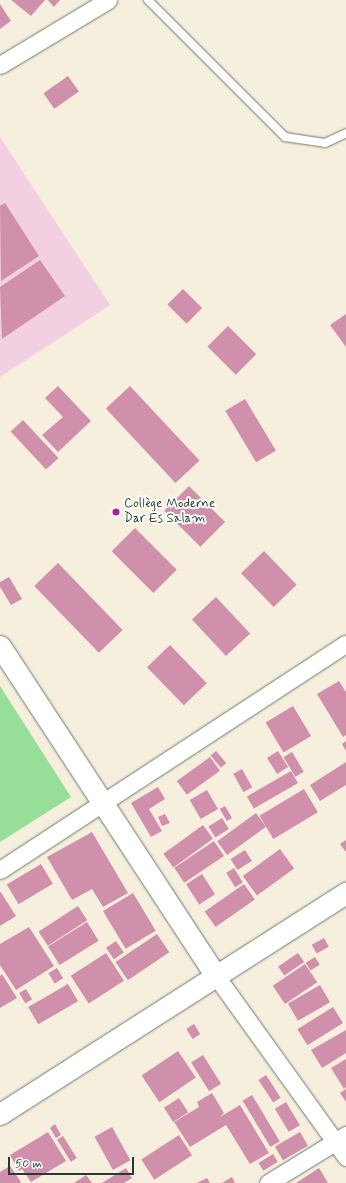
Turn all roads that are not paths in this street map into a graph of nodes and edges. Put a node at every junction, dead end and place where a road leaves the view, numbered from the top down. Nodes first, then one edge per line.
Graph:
1 (108, 0) edge
2 (148, 0) edge
3 (0, 65) edge
4 (346, 133) edge
5 (346, 644) edge
6 (0, 646) edge
7 (103, 804) junction
8 (0, 870) edge
9 (346, 893) edge
10 (216, 976) junction
11 (0, 1114) edge
12 (341, 1138) edge
13 (346, 1157) edge
14 (268, 1183) edge

1 - 3 street
2 - 4 lane
5 - 7 street
6 - 7 street
7 - 8 street
7 - 10 street
9 - 10 street
10 - 11 street
10 - 12 street
12 - 13 street
12 - 14 street

